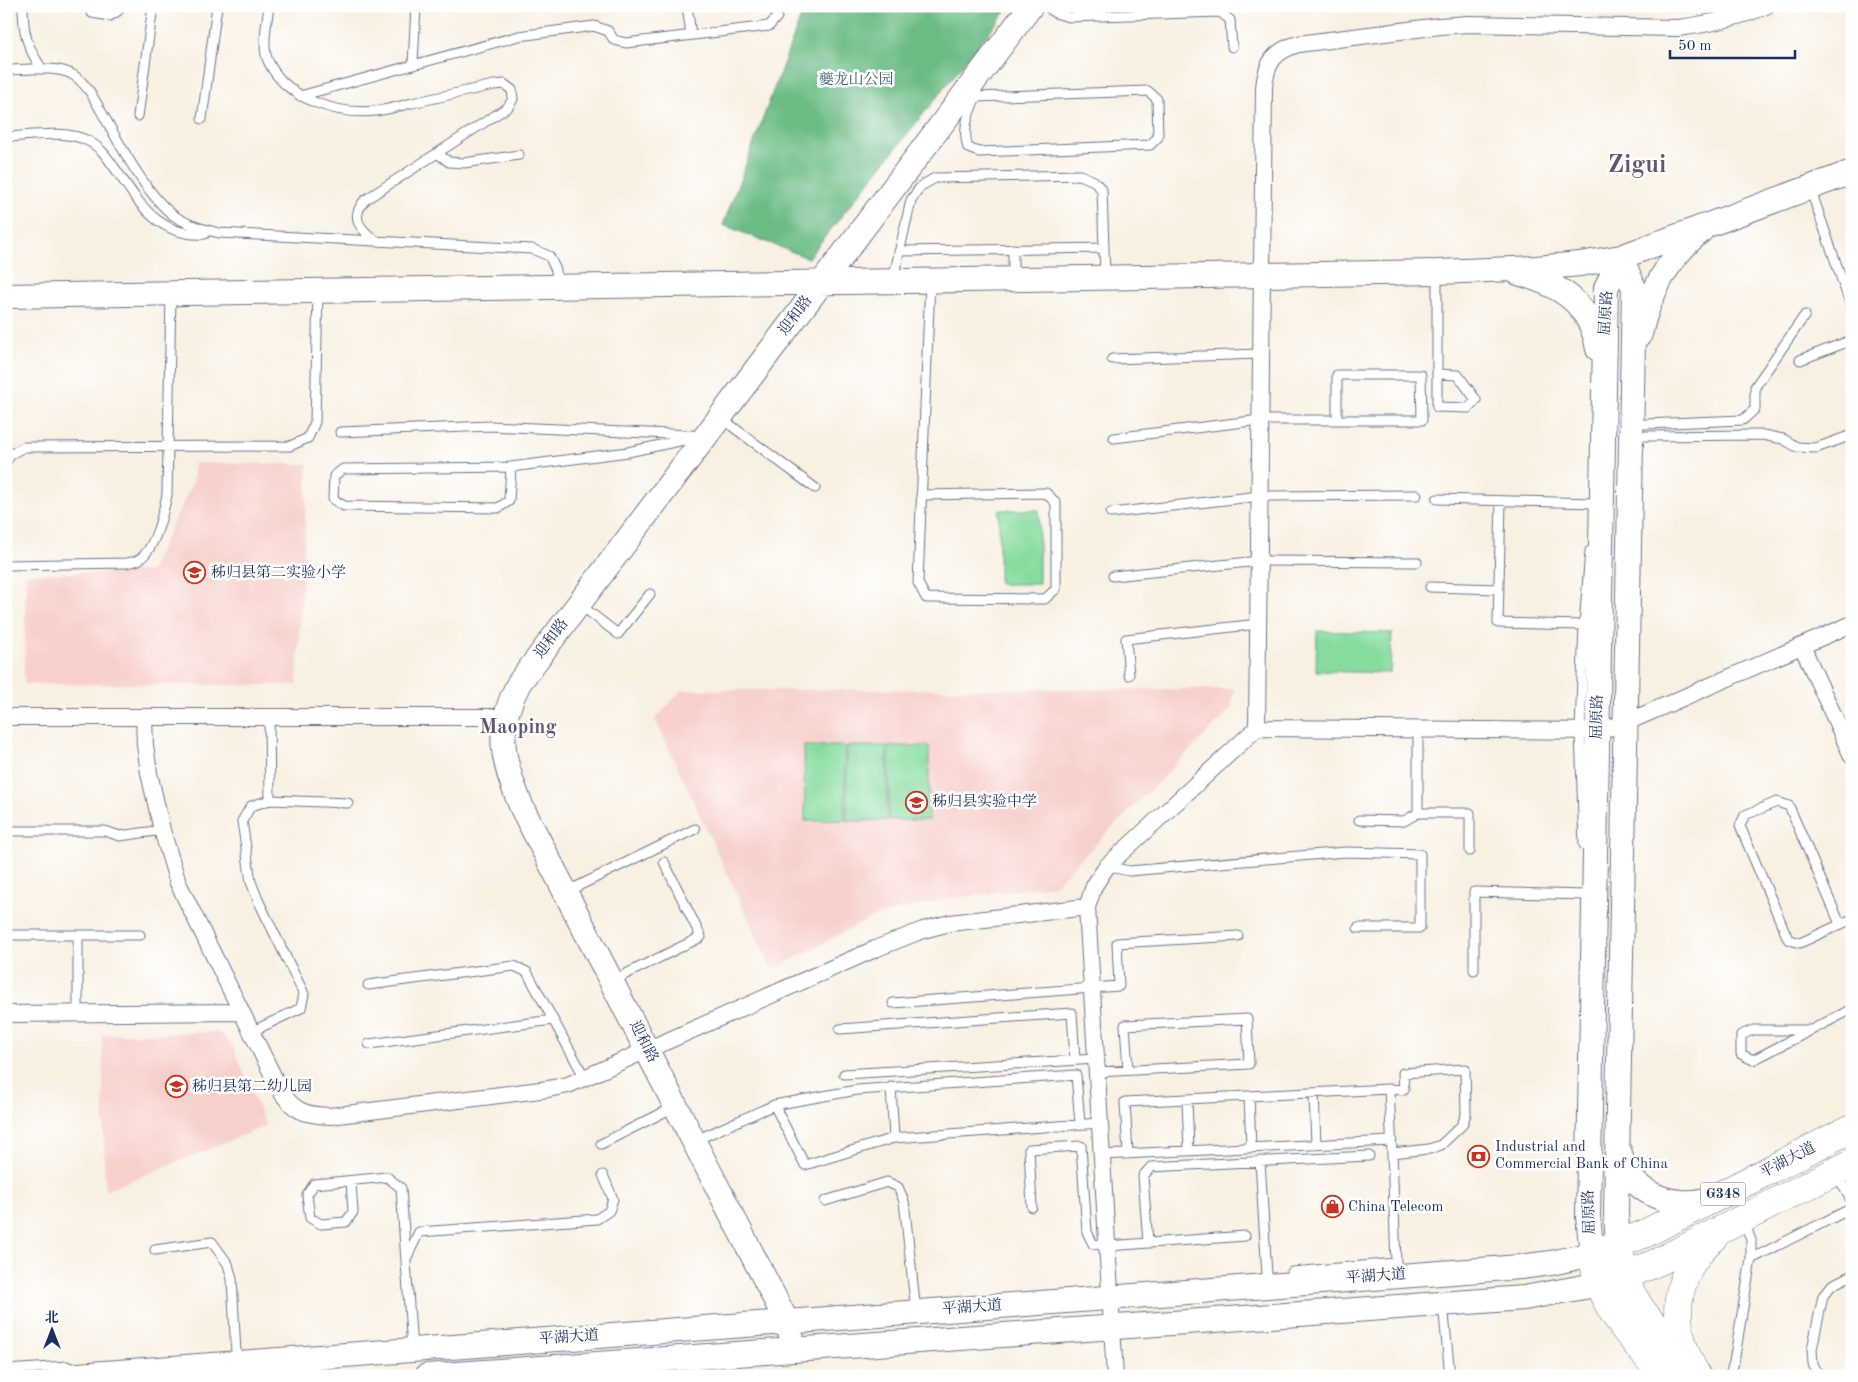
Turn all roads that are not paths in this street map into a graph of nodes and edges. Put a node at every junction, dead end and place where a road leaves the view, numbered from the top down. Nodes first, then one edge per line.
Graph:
1 (22, 6) edge
2 (86, 6) edge
3 (119, 6) edge
4 (153, 6) edge
5 (217, 6) edge
6 (269, 6) edge
7 (416, 6) edge
8 (687, 6) edge
9 (776, 6) edge
10 (1031, 6) edge
11 (1047, 6) edge
12 (1766, 6) edge
13 (691, 35) junction
14 (1232, 47) dead end
15 (413, 64) junction
16 (42, 69) junction
17 (6, 70) edge
18 (971, 94) junction
19 (299, 96) junction
20 (138, 116) dead end
21 (202, 119) dead end
22 (6, 137) edge
23 (437, 153) junction
24 (519, 154) dead end
25 (1852, 172) edge
26 (1810, 188) junction
27 (1711, 224) junction
28 (219, 233) junction
29 (376, 241) junction
30 (1104, 248) junction
31 (1013, 249) junction
32 (900, 251) junction
33 (1621, 257) junction
34 (1494, 270) junction
35 (1437, 272) junction
36 (1262, 275) junction
37 (1105, 278) junction
38 (1013, 279) junction
39 (892, 281) junction
40 (930, 281) junction
41 (821, 282) junction
42 (557, 287) junction
43 (318, 291) junction
44 (171, 293) junction
45 (6, 296) edge
46 (1852, 309) edge
47 (1805, 315) dead end
48 (1852, 340) edge
49 (1261, 354) junction
50 (1112, 359) dead end
51 (1800, 360) dead end
52 (1632, 372) junction
53 (1437, 374) junction
54 (1604, 392) junction
55 (720, 417) junction
56 (1260, 420) junction
57 (1337, 420) junction
58 (1645, 424) dead end
59 (340, 432) dead end
60 (1852, 435) edge
61 (706, 436) junction
62 (1642, 436) dead end
63 (1114, 438) dead end
64 (168, 446) junction
65 (6, 462) edge
66 (511, 467) junction
67 (814, 488) dead end
68 (921, 495) junction
69 (1417, 495) dead end
70 (1260, 496) junction
71 (1437, 499) dead end
72 (1501, 501) junction
73 (1112, 513) dead end
74 (1590, 541) dead end
75 (1259, 560) junction
76 (1416, 562) dead end
77 (6, 565) edge
78 (1113, 576) dead end
79 (1430, 587) dead end
80 (1498, 589) junction
81 (650, 594) dead end
82 (579, 604) junction
83 (1258, 624) junction
84 (1852, 624) edge
85 (1584, 625) junction
86 (1802, 646) junction
87 (1129, 675) dead end
88 (6, 717) edge
89 (144, 717) junction
90 (269, 717) junction
91 (505, 717) junction
92 (1625, 723) junction
93 (1257, 728) junction
94 (1418, 730) junction
95 (1589, 731) junction
96 (1852, 756) edge
97 (270, 800) junction
98 (348, 803) dead end
99 (1418, 813) junction
100 (1359, 820) dead end
101 (695, 829) dead end
102 (162, 830) junction
103 (6, 831) edge
104 (1470, 851) dead end
105 (1584, 856) dead end
106 (664, 862) dead end
107 (1107, 866) junction
108 (1585, 875) dead end
109 (566, 892) junction
110 (1586, 894) junction
111 (1088, 907) junction
112 (1852, 918) edge
113 (1840, 924) junction
114 (1358, 928) dead end
115 (6, 935) edge
116 (78, 935) junction
117 (140, 935) dead end
118 (1238, 936) dead end
119 (1474, 970) dead end
120 (611, 981) junction
121 (368, 985) dead end
122 (1092, 988) junction
123 (893, 1003) dead end
124 (1852, 1009) edge
125 (241, 1012) junction
126 (6, 1014) edge
127 (78, 1014) junction
128 (553, 1020) junction
129 (840, 1028) dead end
130 (1811, 1030) junction
131 (251, 1032) junction
132 (369, 1044) dead end
133 (647, 1050) junction
134 (1076, 1060) junction
135 (1097, 1065) junction
136 (1128, 1070) junction
137 (844, 1074) dead end
138 (585, 1078) junction
139 (891, 1087) junction
140 (1389, 1089) junction
141 (1314, 1093) junction
142 (1249, 1096) junction
143 (1186, 1099) junction
144 (676, 1106) junction
145 (774, 1106) junction
146 (1100, 1123) junction
147 (1080, 1124) junction
148 (1852, 1128) edge
149 (894, 1138) junction
150 (1617, 1139) junction
151 (694, 1141) junction
152 (1391, 1141) junction
153 (601, 1144) dead end
154 (1316, 1145) junction
155 (1251, 1148) junction
156 (1189, 1151) junction
157 (1392, 1153) junction
158 (1128, 1154) junction
159 (1102, 1155) junction
160 (1369, 1156) dead end
161 (1260, 1161) junction
162 (1590, 1162) junction
163 (1847, 1173) edge
164 (603, 1175) dead end
165 (351, 1181) junction
166 (1716, 1198) junction
167 (825, 1200) dead end
168 (1852, 1202) edge
169 (1032, 1208) dead end
170 (1852, 1208) edge
171 (1736, 1222) junction
172 (1245, 1236) dead end
173 (1148, 1243) junction
174 (1618, 1244) junction
175 (1108, 1246) junction
176 (155, 1250) dead end
177 (1592, 1254) junction
178 (1751, 1259) junction
179 (406, 1260) junction
180 (1396, 1269) junction
181 (1287, 1273) dead end
182 (1277, 1274) dead end
183 (1267, 1275) junction
184 (1852, 1275) edge
185 (1258, 1276) dead end
186 (1612, 1280) junction
187 (1110, 1290) junction
188 (934, 1301) dead end
189 (915, 1303) junction
190 (1443, 1304) junction
191 (785, 1318) junction
192 (1112, 1327) junction
193 (1624, 1329) junction
194 (499, 1334) dead end
195 (416, 1344) junction
196 (795, 1350) junction
197 (246, 1353) dead end
198 (591, 1364) junction
199 (6, 1370) edge
200 (69, 1371) edge
201 (434, 1375) edge
202 (546, 1376) edge
203 (1115, 1376) edge
204 (1450, 1376) edge
205 (1658, 1376) edge
206 (1663, 1376) edge
207 (1696, 1376) edge
208 (1730, 1376) edge
209 (1819, 1376) edge

1 - 16 lane
2 - 3 lane
4 - 20 lane
5 - 21 lane
6 - 19 lane
7 - 15 lane
8 - 13 lane
9 - 13 lane
10 - 18 main road, 迎和路
11 - 14 lane
12 - 36 street
13 - 15 lane
15 - 19 lane
16 - 17 lane
16 - 28 lane
18 - 18 lane
18 - 41 main road, 迎和路
19 - 23 lane
22 - 28 lane
23 - 24 lane
23 - 29 lane
25 - 26 main road
26 - 27 main road
26 - 46 lane
27 - 33 main road
27 - 52 main road
28 - 29 lane
29 - 42 lane
30 - 31 lane
30 - 32 lane
30 - 37 lane
31 - 32 lane
31 - 38 lane
32 - 39 lane
33 - 34 main road
33 - 52 main road, 屈原路
33 - 54 main road, 屈原路
34 - 35 main road
34 - 54 main road
35 - 36 main road
35 - 53 lane
36 - 37 main road
36 - 49 street
37 - 38 main road
38 - 40 main road
39 - 40 main road
39 - 41 main road
40 - 68 lane
41 - 42 main road
41 - 55 main road, 迎和路
42 - 43 main road
43 - 44 main road
43 - 64 lane
44 - 45 main road
44 - 64 lane
47 - 58 lane
48 - 51 lane
49 - 50 lane
49 - 56 street
52 - 92 main road, 屈原路
53 - 53 lane
54 - 72 lane
54 - 95 main road, 屈原路
55 - 61 main road, 迎和路
55 - 67 lane
56 - 57 lane
56 - 63 lane
56 - 70 street
57 - 57 lane
59 - 61 lane
60 - 62 lane
61 - 66 lane
61 - 82 main road, 迎和路
64 - 65 lane
64 - 77 lane
66 - 66 lane
68 - 68 lane
69 - 70 lane
70 - 73 lane
70 - 75 street
71 - 72 lane
72 - 80 lane
74 - 85 lane
75 - 76 lane
75 - 78 lane
75 - 83 street
79 - 80 lane
80 - 85 lane
81 - 82 lane
82 - 91 main road, 迎和路
83 - 87 lane
83 - 93 street
84 - 86 street
85 - 95 lane
86 - 92 street
86 - 96 street
88 - 89 street
89 - 90 street
89 - 102 street
90 - 91 street
90 - 97 lane
91 - 109 main road, 迎和路
92 - 95 street
92 - 150 main road, 屈原路
93 - 94 street
93 - 107 street
94 - 95 street
94 - 99 lane
95 - 105 lane
95 - 162 main road, 屈原路
97 - 98 lane
97 - 131 lane
99 - 100 lane
99 - 104 lane
101 - 109 lane
102 - 103 lane
102 - 125 street
106 - 120 lane
107 - 111 street
107 - 114 lane
108 - 110 lane
109 - 120 main road, 迎和路
110 - 119 lane
110 - 162 lane
111 - 122 street
111 - 133 street
112 - 113 lane
113 - 113 lane
115 - 116 lane
116 - 117 lane
116 - 127 lane
118 - 122 lane
120 - 133 main road, 迎和路
121 - 128 lane
122 - 123 lane
122 - 135 street
124 - 130 lane
125 - 127 street
125 - 131 street
126 - 127 street
128 - 132 lane
128 - 138 lane
129 - 134 lane
130 - 130 lane
131 - 138 street
133 - 138 street
133 - 144 main road, 迎和路
134 - 135 lane
134 - 137 lane
135 - 136 lane
135 - 146 street
136 - 136 lane
139 - 145 lane
139 - 147 lane
139 - 149 lane
140 - 141 lane
140 - 152 lane
140 - 157 lane
141 - 142 lane
141 - 154 lane
142 - 143 lane
142 - 155 lane
143 - 156 lane
143 - 158 lane
144 - 151 main road, 迎和路
144 - 153 lane
145 - 149 lane
145 - 151 lane
146 - 147 lane
146 - 159 street
147 - 149 lane
148 - 166 highway, 平湖大道 / G348
150 - 166 main road
150 - 174 main road, 屈原路
151 - 191 main road, 迎和路
152 - 154 lane
152 - 157 lane
154 - 155 lane
155 - 156 lane
156 - 158 lane
157 - 180 lane
158 - 159 lane
159 - 175 street
160 - 161 lane
161 - 173 lane
161 - 183 lane
162 - 177 main road, 屈原路
163 - 168 lane
163 - 171 highway, 平湖大道 / G348
164 - 179 lane
165 - 165 lane
165 - 179 lane
166 - 174 highway, 平湖大道 / G348
167 - 189 lane
169 - 175 lane
170 - 178 lane
171 - 178 lane
171 - 186 highway, 平湖大道 / G348
171 - 207 highway
172 - 173 lane
173 - 175 lane
174 - 177 highway, 平湖大道 / G348
174 - 186 highway, 屈原路
175 - 187 street
176 - 197 lane
177 - 180 main road, 平湖大道
177 - 186 highway, 屈原路
178 - 208 lane
179 - 195 lane
180 - 181 lane
180 - 187 main road, 平湖大道
182 - 183 lane
183 - 185 lane
184 - 209 lane
186 - 190 main road, 平湖大道
186 - 193 highway, 屈原路
186 - 207 highway, 屈原路
187 - 191 main road, 平湖大道
187 - 192 street
188 - 189 lane
189 - 191 lane
190 - 192 main road, 平湖大道
190 - 204 lane
191 - 194 lane
191 - 195 main road, 平湖大道
191 - 196 main road, 迎和路
192 - 196 main road, 平湖大道
192 - 203 street
193 - 205 lane
193 - 206 highway, 屈原路
195 - 200 main road, 平湖大道
195 - 201 main road
196 - 198 main road, 平湖大道
198 - 201 main road, 平湖大道
198 - 202 main road
199 - 200 lane

